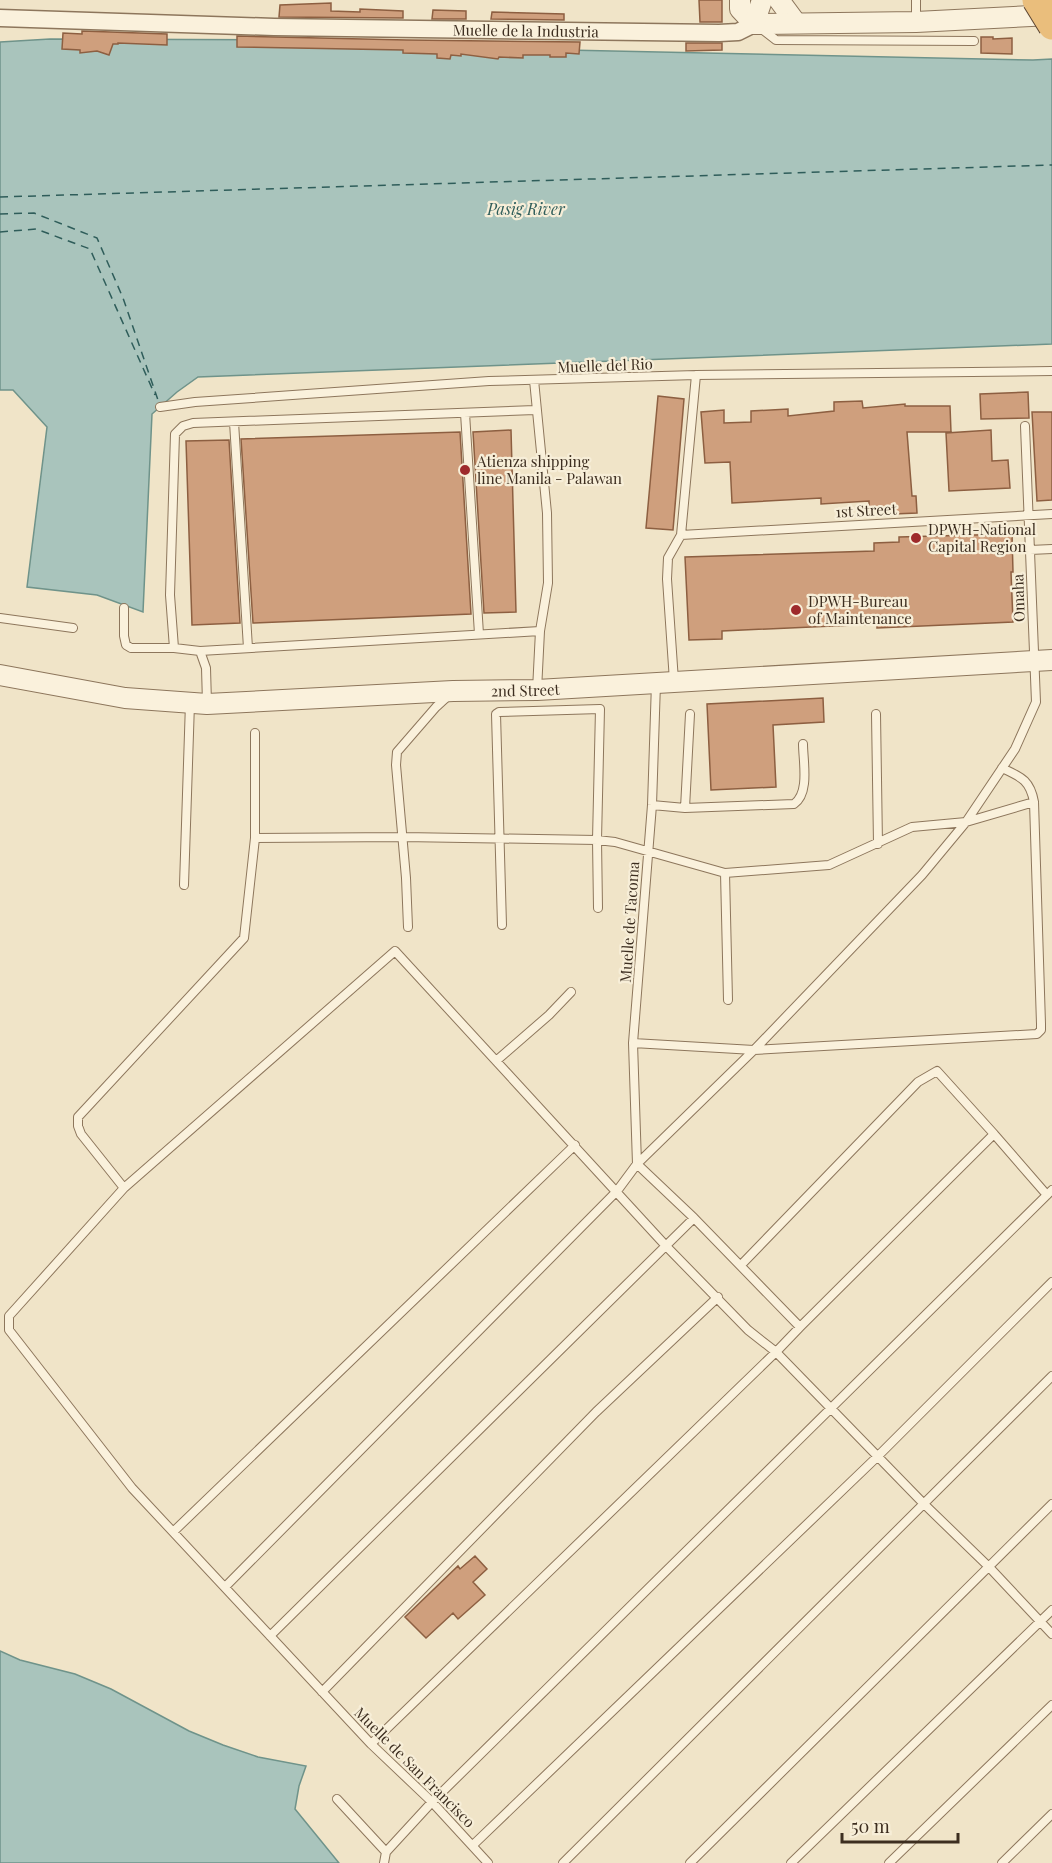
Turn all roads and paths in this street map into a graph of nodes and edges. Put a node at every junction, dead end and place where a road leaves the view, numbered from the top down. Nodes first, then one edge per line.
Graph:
1 (740, 0) edge
2 (762, 0) edge
3 (779, 0) edge
4 (916, 0) edge
5 (1036, 0) edge
6 (1052, 15) edge
7 (0, 18) edge
8 (916, 21) junction
9 (796, 23) junction
10 (754, 24) junction
11 (1052, 26) edge
12 (974, 41) dead end
13 (1052, 371) edge
14 (696, 375) junction
15 (534, 381) junction
16 (160, 406) dead end
17 (535, 410) junction
18 (465, 413) junction
19 (234, 422) junction
20 (1025, 426) dead end
21 (1052, 514) edge
22 (1029, 515) junction
23 (681, 535) junction
24 (1052, 549) edge
25 (1030, 550) junction
26 (124, 608) dead end
27 (0, 618) edge
28 (72, 628) dead end
29 (540, 631) junction
30 (479, 634) junction
31 (174, 648) junction
32 (248, 648) junction
33 (200, 651) junction
34 (1043, 660) edge
35 (0, 675) edge
36 (665, 682) junction
37 (537, 690) junction
38 (453, 691) junction
39 (199, 703) junction
40 (690, 714) dead end
41 (876, 714) dead end
42 (255, 733) dead end
43 (803, 744) dead end
44 (1002, 768) junction
45 (1034, 802) junction
46 (652, 805) junction
47 (685, 808) junction
48 (966, 822) junction
49 (403, 837) junction
50 (255, 838) junction
51 (500, 838) junction
52 (597, 840) junction
53 (878, 844) junction
54 (647, 852) junction
55 (725, 873) junction
56 (184, 885) dead end
57 (598, 908) dead end
58 (502, 925) dead end
59 (408, 927) dead end
60 (571, 992) dead end
61 (728, 999) dead end
62 (633, 1043) junction
63 (754, 1050) junction
64 (496, 1061) junction
65 (994, 1134) junction
66 (575, 1145) junction
67 (637, 1164) junction
68 (124, 1188) junction
69 (617, 1191) junction
70 (1049, 1192) edge
71 (694, 1218) junction
72 (666, 1246) junction
73 (741, 1265) junction
74 (1052, 1282) edge
75 (718, 1297) junction
76 (800, 1327) junction
77 (776, 1352) junction
78 (1052, 1376) edge
79 (830, 1408) junction
80 (878, 1456) junction
81 (923, 1503) junction
82 (1052, 1504) edge
83 (173, 1532) junction
84 (989, 1567) junction
85 (225, 1587) junction
86 (1052, 1610) edge
87 (1040, 1622) junction
88 (1052, 1634) edge
89 (270, 1636) junction
90 (322, 1692) junction
91 (1052, 1705) edge
92 (371, 1744) junction
93 (337, 1799) dead end
94 (432, 1802) junction
95 (1052, 1814) edge
96 (473, 1845) junction
97 (386, 1852) junction
98 (384, 1863) edge
99 (488, 1863) edge
100 (564, 1863) edge
101 (690, 1863) edge
102 (791, 1863) edge
103 (889, 1863) edge
104 (1002, 1863) edge

1 - 10 street
2 - 10 street
3 - 9 street
4 - 8 lane
5 - 11 highway, bridge
6 - 8 street, Muelle de la Industria
7 - 10 street, Muelle de la Industria
8 - 9 street, Muelle de la Industria
9 - 10 street, Muelle de la Industria
10 - 12 lane
13 - 14 lane, Muelle del Rio
14 - 15 lane, Muelle del Rio
14 - 23 lane
15 - 16 lane, Muelle del Rio
15 - 17 lane
17 - 18 lane
17 - 29 lane
18 - 19 lane
18 - 30 lane
19 - 31 lane
19 - 32 lane
20 - 22 lane, Omaha
21 - 22 lane, 1st Street
22 - 23 lane, 1st Street
22 - 25 lane, Omaha
23 - 36 lane, Muelle de Tacoma
24 - 25 lane
25 - 34 lane, Omaha
26 - 31 lane
27 - 28 lane
29 - 30 lane
29 - 37 lane
30 - 32 lane
31 - 33 lane
32 - 33 lane
33 - 39 lane
34 - 36 street, 2nd Street
34 - 44 lane, Omaha
35 - 39 street, 2nd Street
36 - 37 street, 2nd Street
36 - 46 lane, Muelle de Tacoma
37 - 38 street, 2nd Street
38 - 39 street, 2nd Street
38 - 49 lane
39 - 56 lane
40 - 47 lane
41 - 53 lane
42 - 50 lane
43 - 47 lane
44 - 45 lane
44 - 48 lane, Omaha
45 - 48 lane
45 - 63 lane
46 - 47 lane
46 - 54 lane, Muelle de Tacoma
48 - 53 lane
48 - 63 lane, Omaha
49 - 50 lane
49 - 51 lane
49 - 59 lane
50 - 68 lane
51 - 52 lane
51 - 52 lane
51 - 58 lane
52 - 54 lane
52 - 57 lane
53 - 55 lane
54 - 55 lane
54 - 62 lane, Muelle de Tacoma
55 - 61 lane
60 - 64 lane
62 - 63 lane
62 - 67 lane, Muelle de Tacoma
63 - 67 lane, Omaha
64 - 66 lane
64 - 68 lane
65 - 70 lane
65 - 73 lane
65 - 76 lane
66 - 69 lane
66 - 83 lane
67 - 69 lane, Omaha
67 - 71 lane
68 - 83 lane, Muelle de San Francisco
69 - 72 lane
69 - 85 lane, Omaha
70 - 79 lane
71 - 72 lane
71 - 73 lane
72 - 75 lane
72 - 89 lane
73 - 76 lane
74 - 80 lane
75 - 77 lane
75 - 90 lane
76 - 77 lane
77 - 79 lane
77 - 92 lane
78 - 81 lane
79 - 80 lane
79 - 94 lane
80 - 81 lane
80 - 96 lane
81 - 84 lane
81 - 100 lane
82 - 84 lane
83 - 85 lane, Muelle de San Francisco
84 - 87 lane
84 - 101 lane
85 - 89 lane, Muelle de San Francisco
86 - 87 lane
87 - 88 lane
87 - 102 lane
89 - 90 lane, Muelle de San Francisco
90 - 92 lane, Muelle de San Francisco
91 - 103 lane
92 - 94 lane, Muelle de San Francisco
93 - 97 lane
94 - 96 lane, Muelle de San Francisco
94 - 97 lane
95 - 104 lane
96 - 99 lane, Muelle de San Francisco
97 - 98 lane

